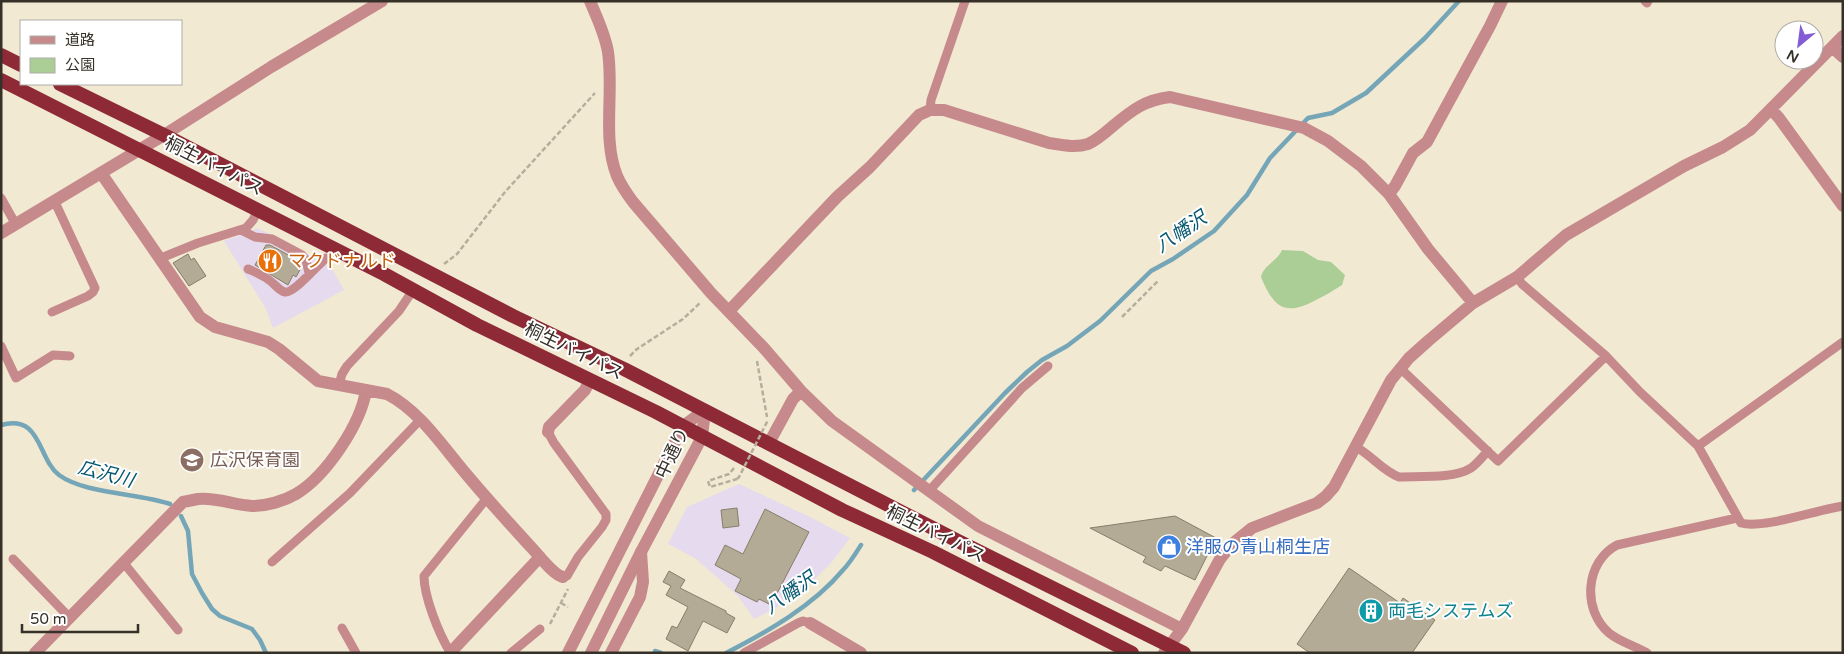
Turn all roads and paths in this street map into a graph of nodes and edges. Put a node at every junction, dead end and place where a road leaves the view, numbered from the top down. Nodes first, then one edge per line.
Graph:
1 (382, 1) edge
2 (590, 1) edge
3 (965, 1) edge
4 (1502, 1) edge
5 (1843, 36) edge
6 (1832, 47) junction
7 (1, 55) edge
8 (1843, 57) edge
9 (20, 64) edge
10 (1, 80) edge
11 (610, 82) junction
12 (62, 85) edge
13 (930, 110) junction
14 (1771, 110) junction
15 (164, 135) junction
16 (139, 150) junction
17 (101, 172) junction
18 (1389, 194) junction
19 (1, 198) edge
20 (54, 200) junction
21 (1843, 206) edge
22 (258, 210) junction
23 (15, 223) junction
24 (241, 230) junction
25 (1, 233) edge
26 (160, 258) junction
27 (326, 258) dead end
28 (449, 260) dead end
29 (248, 268) dead end
30 (309, 273) junction
31 (1517, 277) junction
32 (1158, 281) dead end
33 (414, 290) junction
34 (711, 293) junction
35 (1473, 304) junction
36 (729, 311) junction
37 (52, 312) dead end
38 (1122, 317) dead end
39 (1843, 342) edge
40 (1, 346) edge
41 (70, 356) dead end
42 (1606, 356) junction
43 (756, 360) dead end
44 (1048, 366) dead end
45 (1400, 368) junction
46 (624, 369) junction
47 (590, 380) junction
48 (339, 385) junction
49 (366, 390) junction
50 (801, 391) junction
51 (705, 410) junction
52 (420, 420) junction
53 (683, 426) junction
54 (548, 432) joint
55 (702, 437) junction
56 (769, 444) junction
57 (1698, 446) junction
58 (1356, 447) junction
59 (1488, 451) junction
60 (734, 467) dead end
61 (928, 490) junction
62 (487, 498) junction
63 (1843, 506) edge
64 (1737, 518) junction
65 (641, 552) junction
66 (540, 557) junction
67 (13, 559) dead end
68 (123, 562) junction
69 (272, 562) dead end
70 (566, 583) junction
71 (561, 603) junction
72 (568, 607) dead end
73 (69, 617) junction
74 (810, 623) joint
75 (342, 628) dead end
76 (1182, 629) junction
77 (178, 630) dead end
78 (543, 630) joint
79 (1167, 649) edge
80 (612, 652) edge
81 (35, 653) edge
82 (356, 653) edge
83 (450, 653) edge
84 (511, 653) edge
85 (568, 653) edge
86 (591, 653) edge
87 (744, 653) edge
88 (861, 653) edge
89 (1132, 653) edge
90 (1184, 653) edge
91 (1647, 653) edge

1 - 15 street
2 - 11 street
3 - 13 lane
4 - 18 street
5 - 6 street
6 - 8 street
6 - 14 street
7 - 9 highway
10 - 16 highway, 桐生バイパス
11 - 28 path
11 - 34 street
12 - 15 highway, 桐生バイパス
13 - 18 street
13 - 36 street
14 - 21 street
14 - 31 street
15 - 16 street
15 - 46 highway, 桐生バイパス
16 - 17 street
16 - 22 highway, 桐生バイパス
17 - 20 street
17 - 26 street
18 - 35 street
19 - 23 lane
20 - 23 street
20 - 37 lane
22 - 24 lane
22 - 33 highway, 桐生バイパス
23 - 25 street
24 - 26 lane
24 - 30 lane
26 - 48 street
27 - 30 lane
29 - 30 lane
31 - 35 street
31 - 42 lane
32 - 38 path
33 - 47 highway, 桐生バイパス
33 - 48 lane
34 - 36 street
34 - 46 path
35 - 45 street
36 - 50 street
39 - 57 lane
40 - 41 lane
42 - 57 lane
42 - 59 lane
43 - 60 path, bridge
44 - 61 lane
45 - 58 street
45 - 59 lane
46 - 51 highway, 桐生バイパス
47 - 53 highway, 桐生バイパス
47 - 54 street
48 - 49 street
49 - 52 street
49 - 68 street
50 - 56 street
50 - 61 street
51 - 53 street, 中通り
51 - 55 street, 中通り
51 - 56 highway, 桐生バイパス
52 - 62 street
52 - 69 lane
53 - 55 highway, 桐生バイパス
53 - 85 street, 中通り
54 - 70 lane
55 - 65 street, 中通り
55 - 89 highway, 桐生バイパス
56 - 79 highway, 桐生バイパス
57 - 64 lane
58 - 59 lane
58 - 76 street
61 - 76 street
62 - 66 street
62 - 83 lane
63 - 64 lane
64 - 91 lane
65 - 80 street
65 - 86 street, 中通り
66 - 70 street
66 - 83 street
67 - 73 lane
68 - 73 street
68 - 77 lane
70 - 71 path
71 - 72 path
71 - 78 path
73 - 81 street
74 - 87 lane
74 - 88 street
75 - 82 lane
76 - 79 street
78 - 84 lane
79 - 90 highway, 桐生バイパス

